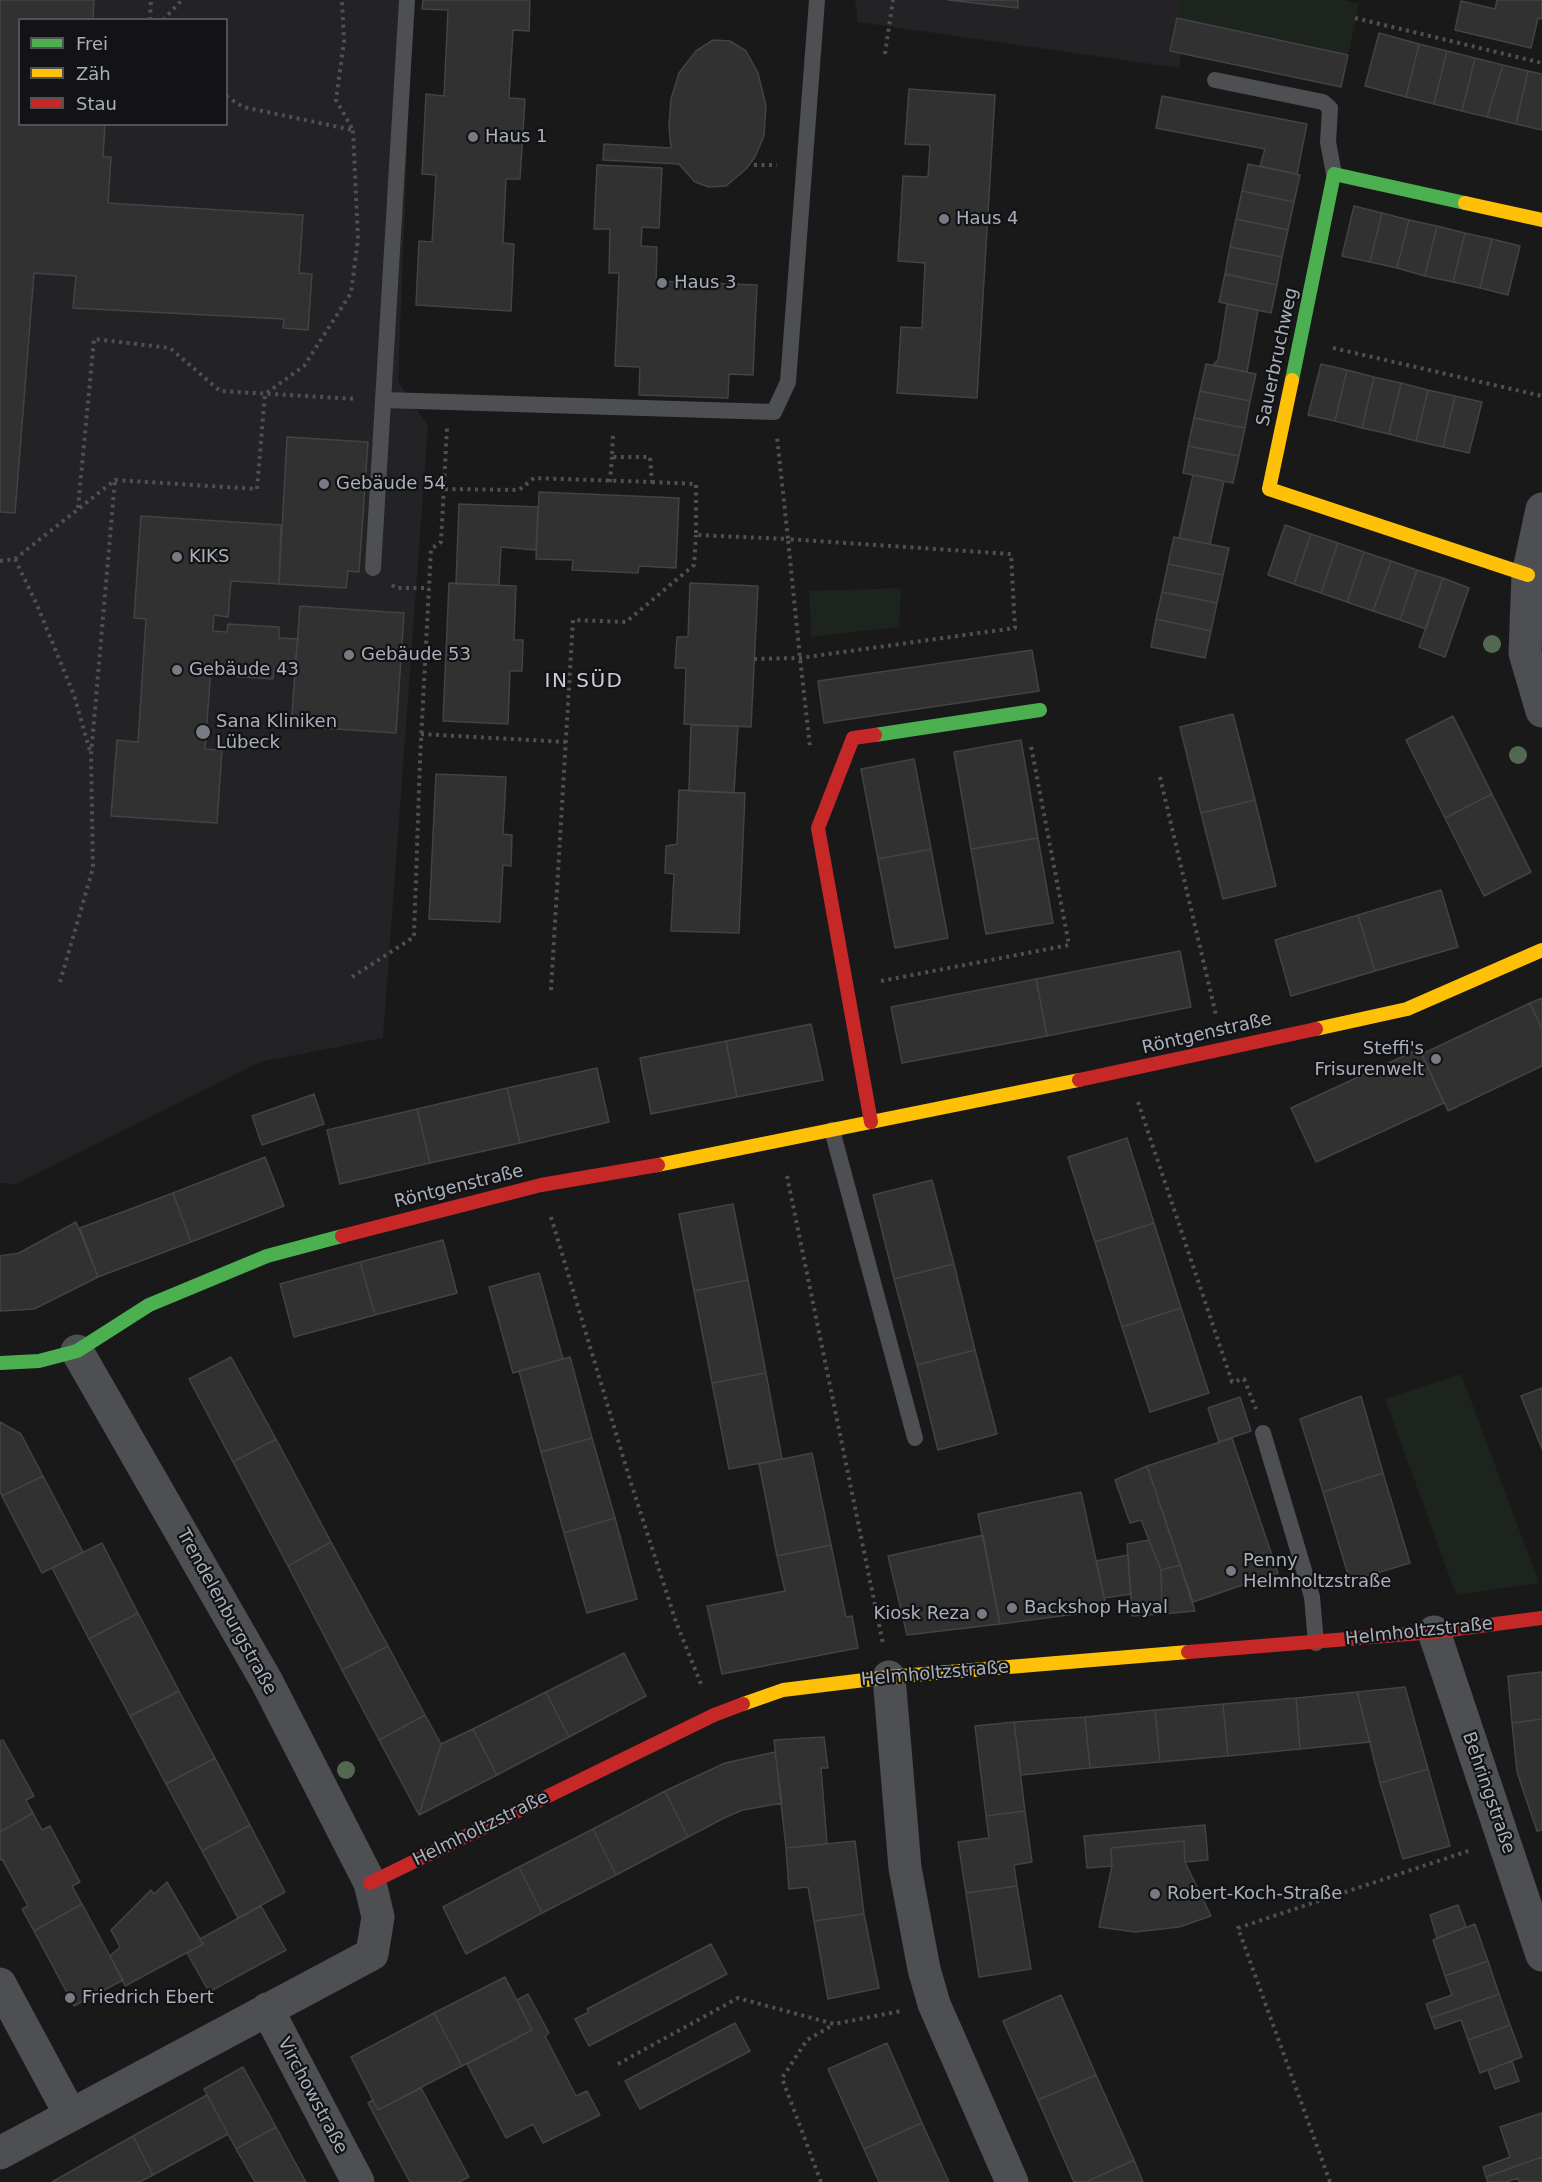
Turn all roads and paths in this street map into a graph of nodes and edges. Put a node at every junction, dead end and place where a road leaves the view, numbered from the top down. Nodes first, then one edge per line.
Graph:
1 (151, 0) edge
2 (182, 0) edge
3 (342, 0) edge
4 (407, 0) edge
5 (818, 0) edge
6 (893, 0) edge
7 (150, 18) edge
8 (165, 18) edge
9 (1356, 18) dead end
10 (885, 54) dead end
11 (1542, 63) edge
12 (1215, 80) dead end
13 (228, 97) edge
14 (353, 130) junction
15 (1334, 174) junction
16 (1542, 220) edge
17 (1300, 340) junction
18 (265, 394) junction
19 (1542, 396) edge
20 (384, 400) junction
21 (449, 402) junction
22 (615, 408) junction
23 (774, 412) junction
24 (612, 457) junction
25 (115, 480) junction
26 (610, 482) junction
27 (652, 482) junction
28 (445, 489) junction
29 (78, 508) junction
30 (1542, 509) edge
31 (696, 535) junction
32 (788, 539) junction
33 (15, 559) junction
34 (0, 561) edge
35 (373, 568) dead end
36 (1528, 575) junction
37 (396, 588) dead end
38 (429, 588) junction
39 (800, 657) junction
40 (754, 659) dead end
41 (1040, 710) dead end
42 (1542, 711) edge
43 (1024, 712) junction
44 (421, 734) junction
45 (566, 742) junction
46 (810, 749) dead end
47 (91, 755) junction
48 (1160, 777) dead end
49 (1542, 951) edge
50 (352, 976) dead end
51 (60, 982) dead end
52 (847, 988) junction
53 (551, 990) dead end
54 (1224, 1047) junction
55 (1127, 1070) junction
56 (871, 1122) junction
57 (832, 1130) junction
58 (779, 1140) junction
59 (541, 1185) junction
60 (78, 1351) junction
61 (0, 1363) edge
62 (1256, 1408) dead end
63 (1263, 1433) dead end
64 (915, 1438) dead end
65 (1542, 1618) edge
66 (1434, 1632) junction
67 (1316, 1643) junction
68 (890, 1677) junction
69 (714, 1715) junction
70 (1503, 1839) junction
71 (370, 1883) junction
72 (1542, 1955) edge
73 (0, 1984) edge
74 (934, 2004) junction
75 (267, 2009) junction
76 (834, 2024) junction
77 (618, 2064) dead end
78 (70, 2115) junction
79 (0, 2153) edge
80 (358, 2182) edge
81 (821, 2182) edge
82 (1012, 2182) edge
83 (1330, 2182) edge

1 - 7 path
2 - 8 path
3 - 14 path
4 - 20 lane
5 - 23 lane
6 - 10 path
9 - 11 path
12 - 15 lane
13 - 14 path
14 - 18 path
15 - 16 street
15 - 17 street, Sauerbruchweg
17 - 19 path
17 - 36 street, Sauerbruchweg
18 - 20 path
18 - 25 path
18 - 29 path
20 - 21 lane
20 - 35 lane
21 - 22 lane
21 - 28 path
22 - 23 lane
22 - 24 path
23 - 32 path
24 - 26 path
24 - 27 path
25 - 29 path
25 - 47 path
26 - 27 path
26 - 28 path
27 - 31 path
28 - 38 path
29 - 33 path
30 - 36 street
31 - 32 path
31 - 45 path
32 - 39 path
32 - 39 path
33 - 34 path
33 - 47 path
36 - 42 street
37 - 38 path
38 - 44 path
39 - 40 path
39 - 46 path
41 - 43 street
43 - 52 street
43 - 52 path
44 - 45 path
44 - 50 path
45 - 53 path
47 - 51 path
48 - 54 path
49 - 54 street, Röntgenstraße
52 - 56 street
54 - 55 street, Röntgenstraße
55 - 56 street, Röntgenstraße
55 - 62 path
56 - 57 street, Röntgenstraße
57 - 58 street, Röntgenstraße
57 - 64 lane
58 - 59 street, Röntgenstraße
58 - 68 path
59 - 60 street, Röntgenstraße
59 - 69 path
60 - 61 street
60 - 71 street, Trendelenburgstraße
63 - 67 lane
65 - 66 street, Helmholtzstraße
66 - 67 street, Helmholtzstraße
66 - 70 street, Behringstraße
67 - 68 street, Helmholtzstraße
68 - 69 street, Helmholtzstraße
68 - 74 street
69 - 71 street, Helmholtzstraße
70 - 72 street, Behringstraße
70 - 83 path
71 - 75 street, Trendelenburgstraße
73 - 78 street
74 - 76 path
74 - 82 street
75 - 78 street
75 - 80 street, Virchowstraße
76 - 77 path
76 - 81 path
78 - 79 street

